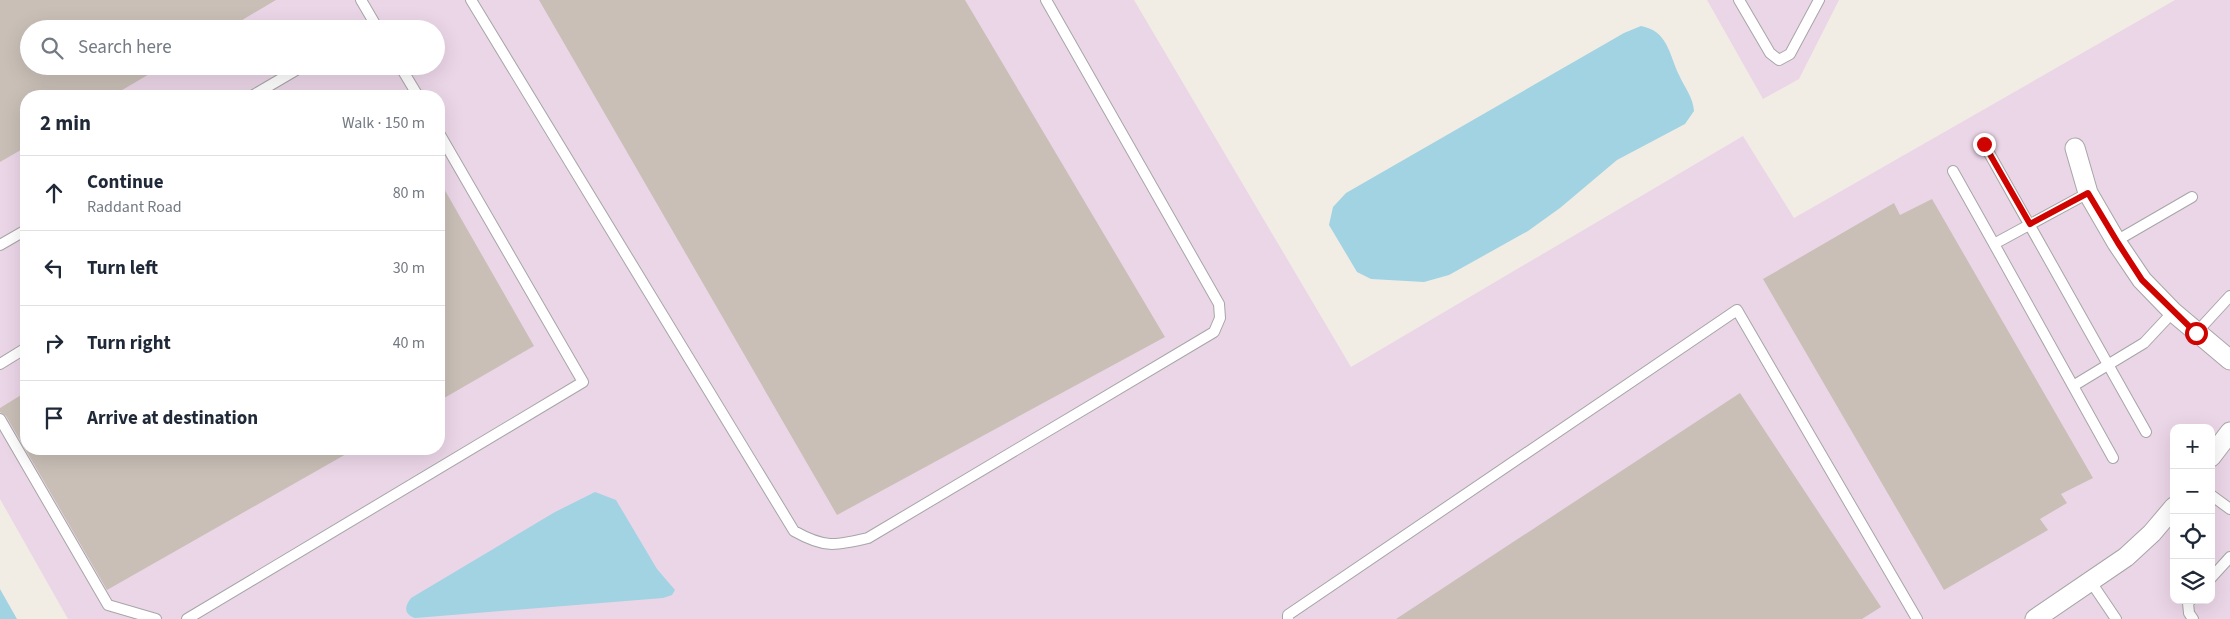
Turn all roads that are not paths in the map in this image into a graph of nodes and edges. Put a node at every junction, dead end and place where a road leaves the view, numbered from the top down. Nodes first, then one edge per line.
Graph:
1 (361, 0) edge
2 (471, 0) edge
3 (1046, 0) edge
4 (1739, 0) edge
5 (1819, 0) edge
6 (370, 20) edge
7 (288, 75) edge
8 (405, 75) edge
9 (262, 90) edge
10 (414, 90) edge
11 (445, 143) edge
12 (1984, 144) dead end
13 (2075, 148) dead end
14 (1953, 171) dead end
15 (2088, 193) junction
16 (2192, 197) dead end
17 (2030, 224) junction
18 (20, 233) edge
19 (2116, 241) junction
20 (1994, 244) junction
21 (0, 245) edge
22 (2230, 296) edge
23 (2173, 312) junction
24 (2196, 333) junction
25 (20, 352) edge
26 (2230, 360) edge
27 (0, 364) edge
28 (2108, 365) junction
29 (2073, 386) junction
30 (0, 419) edge
31 (2146, 432) dead end
32 (2230, 432) edge
33 (20, 453) edge
34 (2215, 453) edge
35 (21, 455) edge
36 (2113, 458) dead end
37 (2215, 498) edge
38 (2230, 509) edge
39 (2170, 512) edge
40 (2230, 557) edge
41 (2215, 574) edge
42 (2091, 582) junction
43 (2188, 604) edge
44 (1914, 618) edge
45 (156, 619) edge
46 (187, 619) edge
47 (1288, 619) edge
48 (2035, 619) edge
49 (2116, 619) edge
50 (2194, 619) edge

1 - 6 lane
2 - 3 lane
4 - 5 lane
7 - 9 lane
8 - 10 lane
11 - 46 lane
12 - 17 lane
13 - 15 street
14 - 20 lane
15 - 17 lane
15 - 19 street
16 - 19 lane
17 - 20 lane
17 - 28 lane
18 - 21 lane
19 - 23 street
20 - 29 lane
22 - 24 lane
23 - 24 street
23 - 28 lane
24 - 26 street
25 - 27 lane
28 - 29 lane
28 - 31 lane
29 - 36 lane
30 - 33 lane
32 - 34 street
35 - 45 lane
37 - 38 lane
39 - 42 street
40 - 41 lane
42 - 48 street
42 - 49 lane
43 - 50 lane
44 - 47 lane

